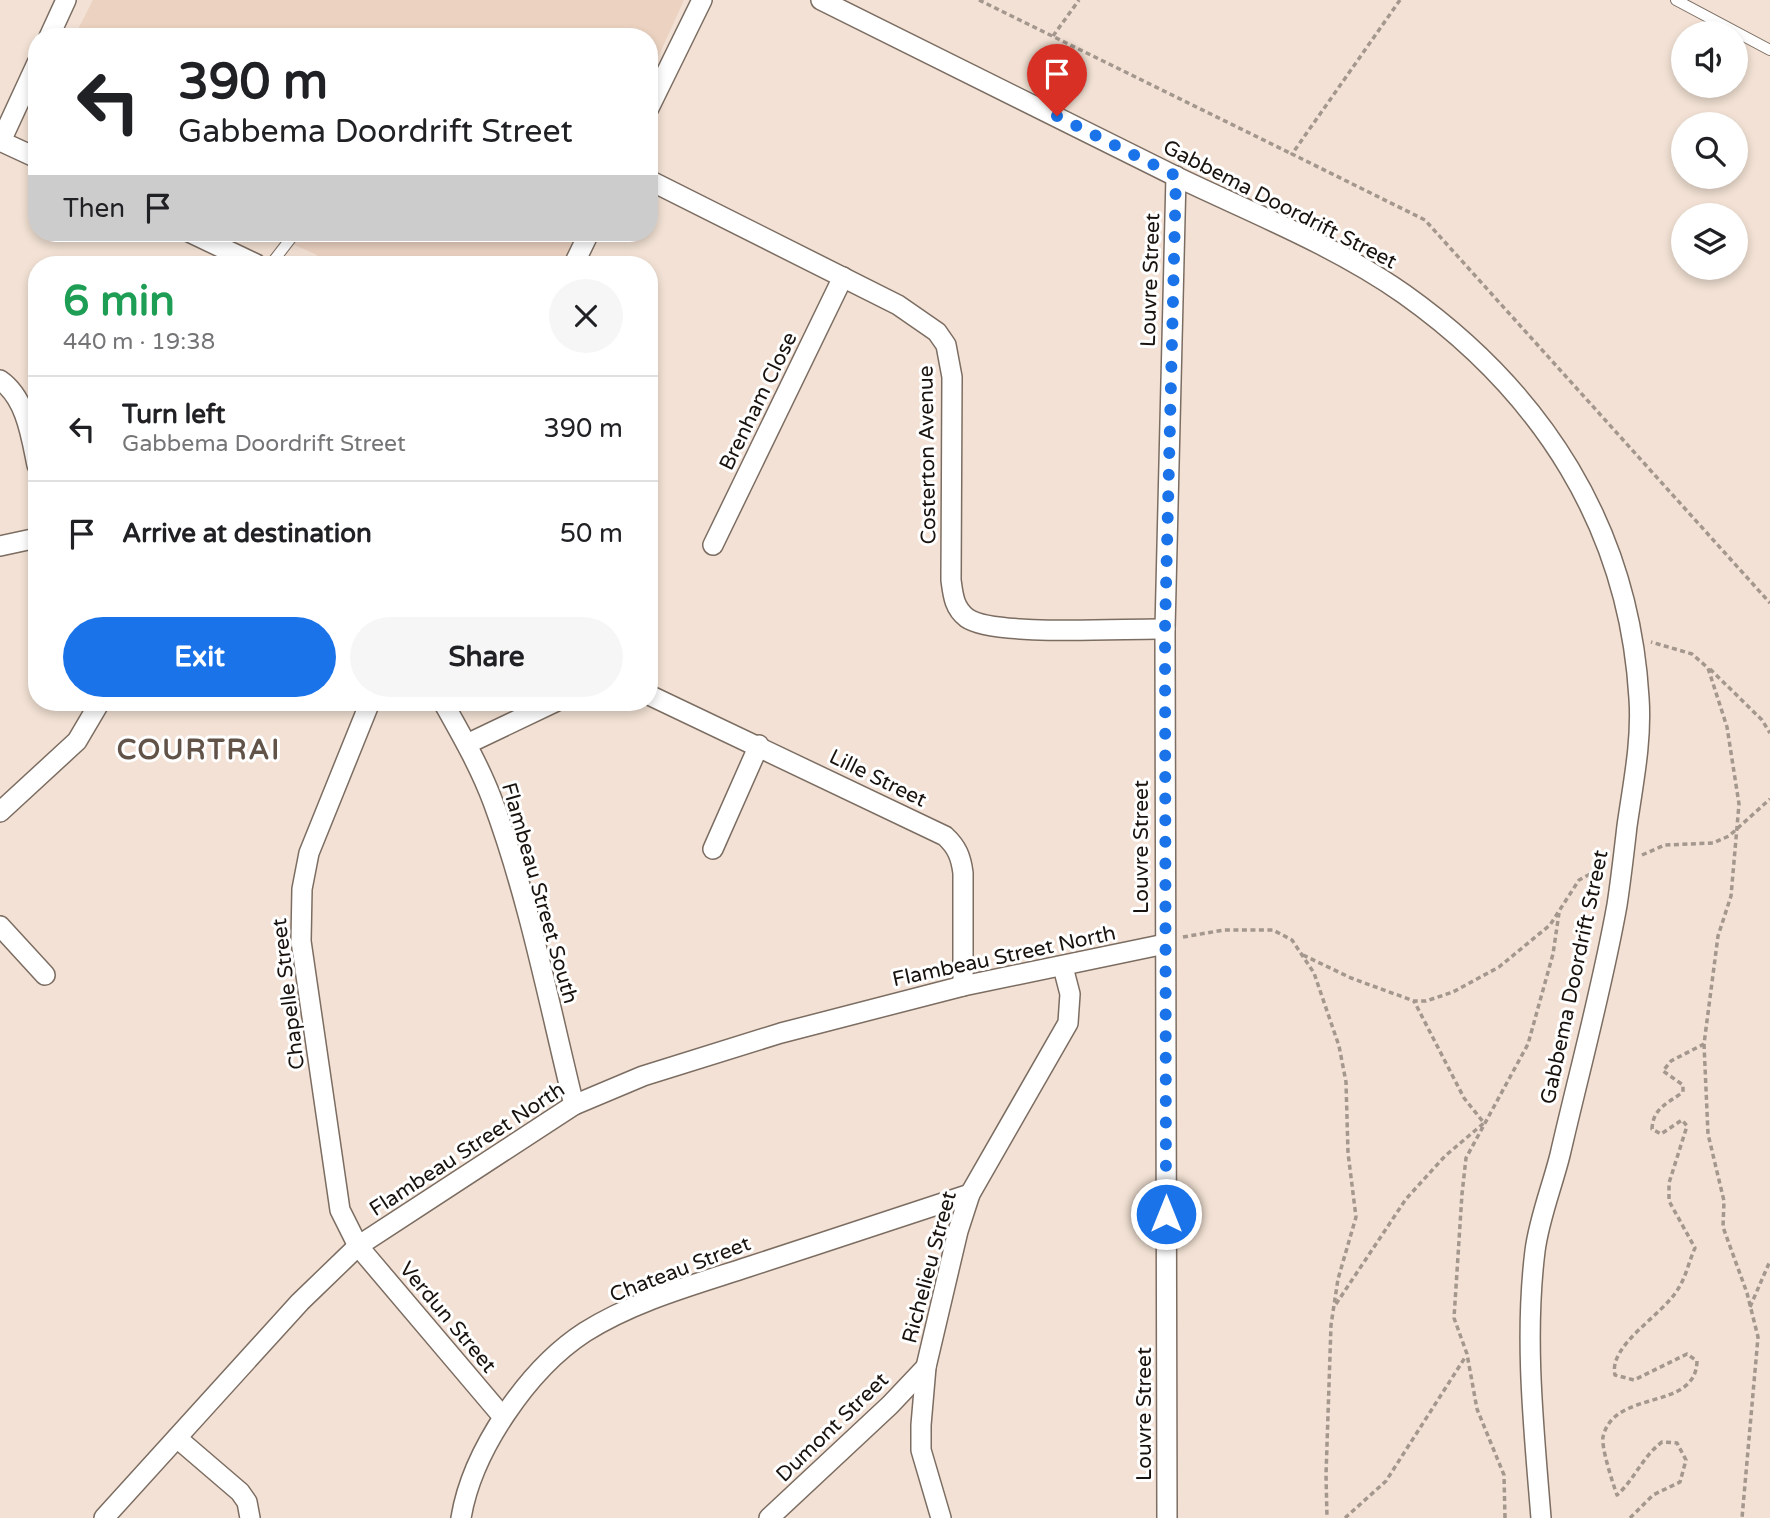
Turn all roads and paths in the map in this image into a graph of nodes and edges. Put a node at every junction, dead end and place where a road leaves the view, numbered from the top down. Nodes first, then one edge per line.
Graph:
1 (66, 0) edge
2 (702, 0) edge
3 (821, 0) edge
4 (979, 0) edge
5 (1079, 0) edge
6 (1400, 0) edge
7 (1676, 0) edge
8 (53, 28) edge
9 (1053, 36) junction
10 (1770, 50) edge
11 (28, 82) edge
12 (658, 90) edge
13 (0, 141) edge
14 (28, 154) edge
15 (1292, 155) junction
16 (1176, 176) junction
17 (658, 184) edge
18 (210, 242) edge
19 (288, 242) edge
20 (239, 256) edge
21 (277, 256) edge
22 (844, 277) junction
23 (0, 380) edge
24 (28, 428) edge
25 (28, 540) edge
26 (713, 545) dead end
27 (0, 546) edge
28 (1770, 604) edge
29 (1165, 629) junction
30 (1632, 638) junction
31 (1708, 668) junction
32 (658, 699) edge
33 (95, 711) edge
34 (366, 711) edge
35 (448, 711) edge
36 (536, 711) edge
37 (1770, 733) edge
38 (467, 744) junction
39 (759, 745) junction
40 (1770, 799) edge
41 (0, 813) edge
42 (1738, 831) junction
43 (713, 849) dead end
44 (1622, 864) junction
45 (1559, 913) junction
46 (0, 926) edge
47 (1164, 944) junction
48 (1301, 954) junction
49 (1063, 967) junction
50 (45, 975) dead end
51 (963, 986) junction
52 (1414, 1001) junction
53 (1704, 1044) junction
54 (574, 1105) junction
55 (1484, 1124) junction
56 (970, 1194) junction
57 (358, 1246) junction
58 (1770, 1261) edge
59 (1335, 1306) junction
60 (1751, 1307) junction
61 (1467, 1354) junction
62 (926, 1367) junction
63 (503, 1417) junction
64 (177, 1438) junction
65 (103, 1518) edge
66 (250, 1518) edge
67 (461, 1518) edge
68 (769, 1518) edge
69 (941, 1518) edge
70 (1167, 1518) edge
71 (1327, 1518) edge
72 (1345, 1518) edge
73 (1505, 1518) edge
74 (1541, 1518) edge
75 (1630, 1518) edge
76 (1742, 1518) edge

1 - 8 street
2 - 12 street
3 - 16 street, Gabbema Doordrift Street
4 - 9 path
5 - 9 path
6 - 15 path
7 - 10 lane
9 - 15 path
11 - 13 street
13 - 14 street
15 - 28 path
16 - 29 street, Louvre Street
16 - 30 street, Gabbema Doordrift Street
17 - 22 street, Costerton Avenue
18 - 20 street
19 - 21 lane
22 - 26 street, Brenham Close
22 - 29 street, Costerton Avenue
23 - 24 street
25 - 27 street
29 - 47 street, Louvre Street
30 - 31 path
30 - 44 street, Gabbema Doordrift Street
31 - 37 path
31 - 42 path
32 - 39 street, Lille Street
33 - 41 street
34 - 57 street, Chapelle Street
35 - 38 street, Flambeau Street South
36 - 38 street
38 - 54 street, Flambeau Street South
39 - 43 street
39 - 51 street, Lille Street
40 - 42 path
42 - 44 path
42 - 53 path
44 - 45 path
44 - 74 street, Gabbema Doordrift Street
45 - 52 path
45 - 55 path
46 - 50 street
47 - 48 path
47 - 49 street, Flambeau Street North
47 - 70 street, Louvre Street
48 - 52 path
48 - 59 path
49 - 51 street, Flambeau Street North
49 - 56 street, Richelieu Street
51 - 54 street, Flambeau Street North
52 - 55 path
53 - 60 path
53 - 75 path
54 - 57 street, Flambeau Street North
55 - 59 path
55 - 61 path
56 - 62 street, Richelieu Street
56 - 63 street, Chateau Street
57 - 63 street, Verdun Street
57 - 64 street, Flambeau Street North
58 - 60 path
59 - 71 path
60 - 76 path
61 - 72 path
61 - 73 path
62 - 68 street, Dumont Street
62 - 69 street, Richelieu Street
63 - 67 street, Chateau Street
64 - 65 street, Flambeau Street North
64 - 66 street

